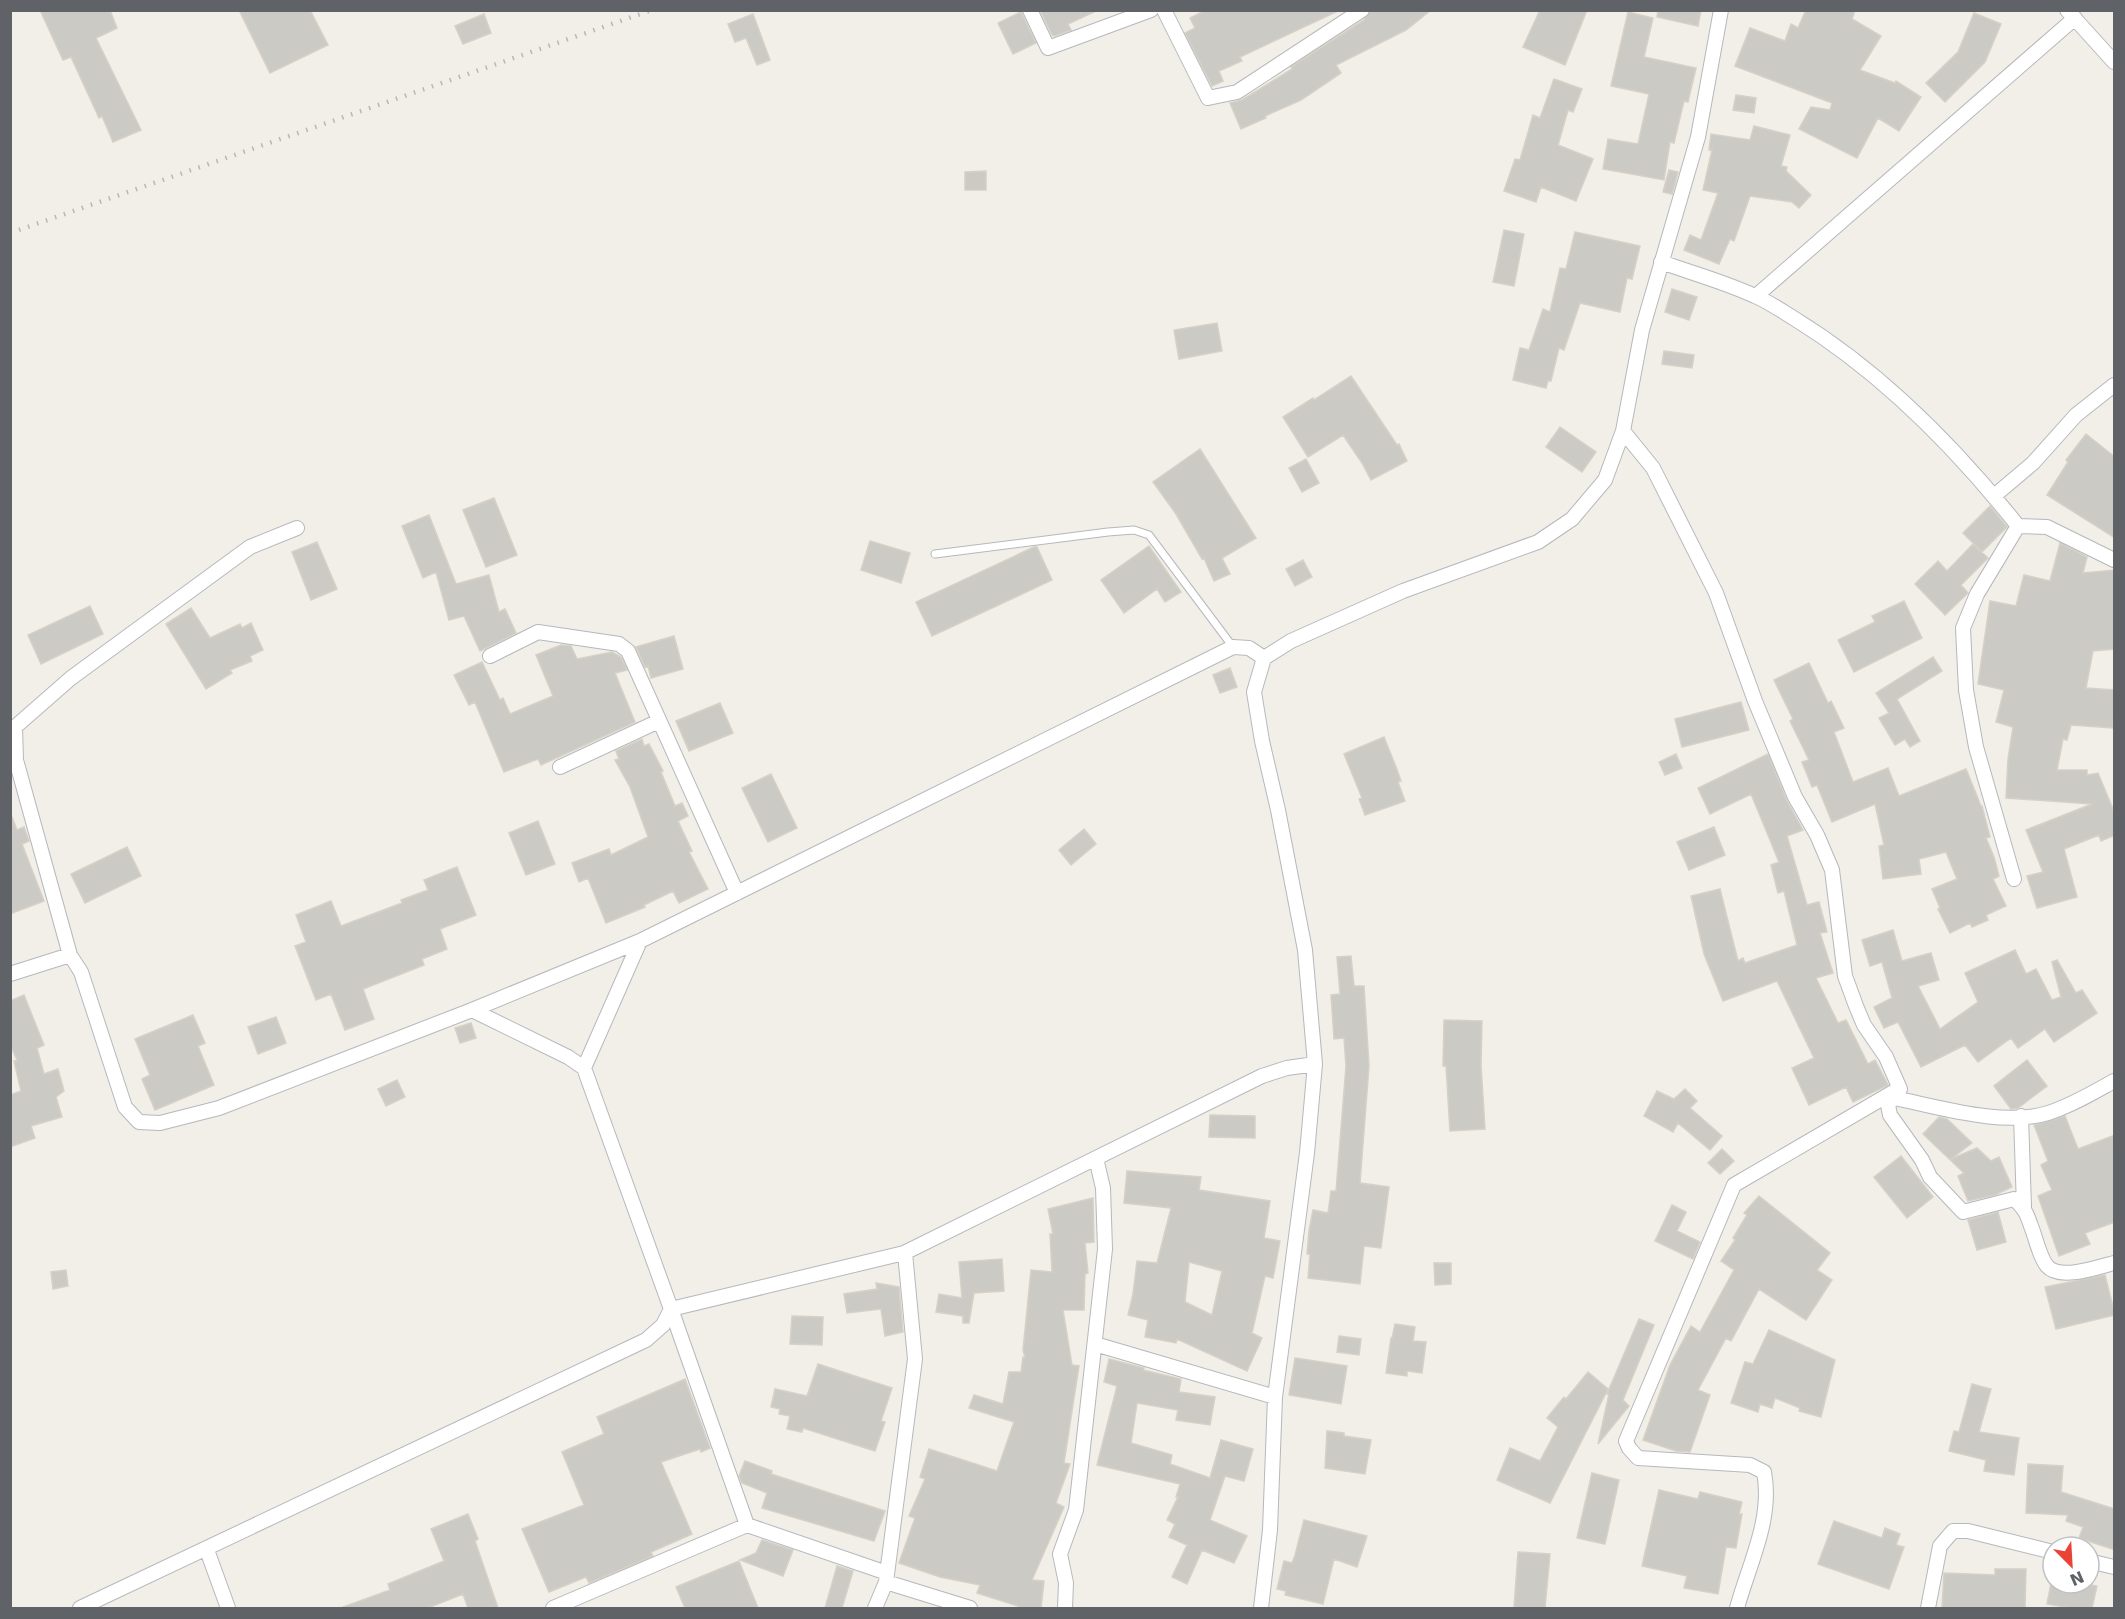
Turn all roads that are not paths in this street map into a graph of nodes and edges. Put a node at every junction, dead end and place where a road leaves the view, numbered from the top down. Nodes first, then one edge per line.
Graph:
1 (1030, 10) edge
2 (1151, 10) edge
3 (1164, 10) edge
4 (1362, 10) edge
5 (1721, 10) edge
6 (2071, 14) edge
7 (2115, 62) edge
8 (1661, 262) junction
9 (1756, 296) junction
10 (2115, 385) edge
11 (1623, 430) junction
12 (1994, 496) junction
13 (2018, 526) junction
14 (297, 528) dead end
15 (935, 554) dead end
16 (2115, 560) edge
17 (1233, 647) junction
18 (490, 656) dead end
19 (1264, 658) junction
20 (659, 721) junction
21 (560, 767) dead end
22 (2014, 879) dead end
23 (737, 893) junction
24 (640, 941) junction
25 (70, 955) junction
26 (10, 974) edge
27 (472, 1010) junction
28 (1315, 1064) junction
29 (584, 1068) junction
30 (2115, 1081) edge
31 (1897, 1093) junction
32 (2021, 1116) junction
33 (1096, 1158) junction
34 (2024, 1207) junction
35 (905, 1253) junction
36 (2115, 1263) edge
37 (671, 1309) junction
38 (1095, 1344) junction
39 (1275, 1397) junction
40 (747, 1525) junction
41 (2041, 1549) edge
42 (207, 1550) junction
43 (887, 1577) junction
44 (80, 1608) edge
45 (228, 1608) edge
46 (553, 1608) edge
47 (875, 1608) edge
48 (970, 1608) edge
49 (1065, 1608) edge
50 (1261, 1608) edge
51 (1737, 1608) edge
52 (1928, 1608) edge

1 - 2 street
3 - 4 street
5 - 8 street
6 - 7 street
6 - 9 street
8 - 9 street
8 - 11 street
9 - 12 street
10 - 12 street
11 - 19 street
11 - 31 street
12 - 13 street
13 - 16 street
13 - 22 street
14 - 25 street
15 - 17 lane
17 - 19 street
17 - 23 street
18 - 20 street
19 - 28 street
20 - 21 street
20 - 23 street
23 - 24 street
24 - 27 street
24 - 29 street
25 - 26 street
25 - 27 street
27 - 29 street
28 - 33 street
28 - 39 street
29 - 37 street
30 - 32 street
31 - 32 street
31 - 34 street
31 - 51 street
32 - 34 street
33 - 35 street
33 - 38 street
34 - 36 street
35 - 37 street
35 - 43 street
37 - 40 street
37 - 42 street
38 - 39 street
38 - 49 street
39 - 50 street
40 - 43 street
40 - 46 street
41 - 52 street
42 - 44 street
42 - 45 street
43 - 47 street
43 - 48 street

